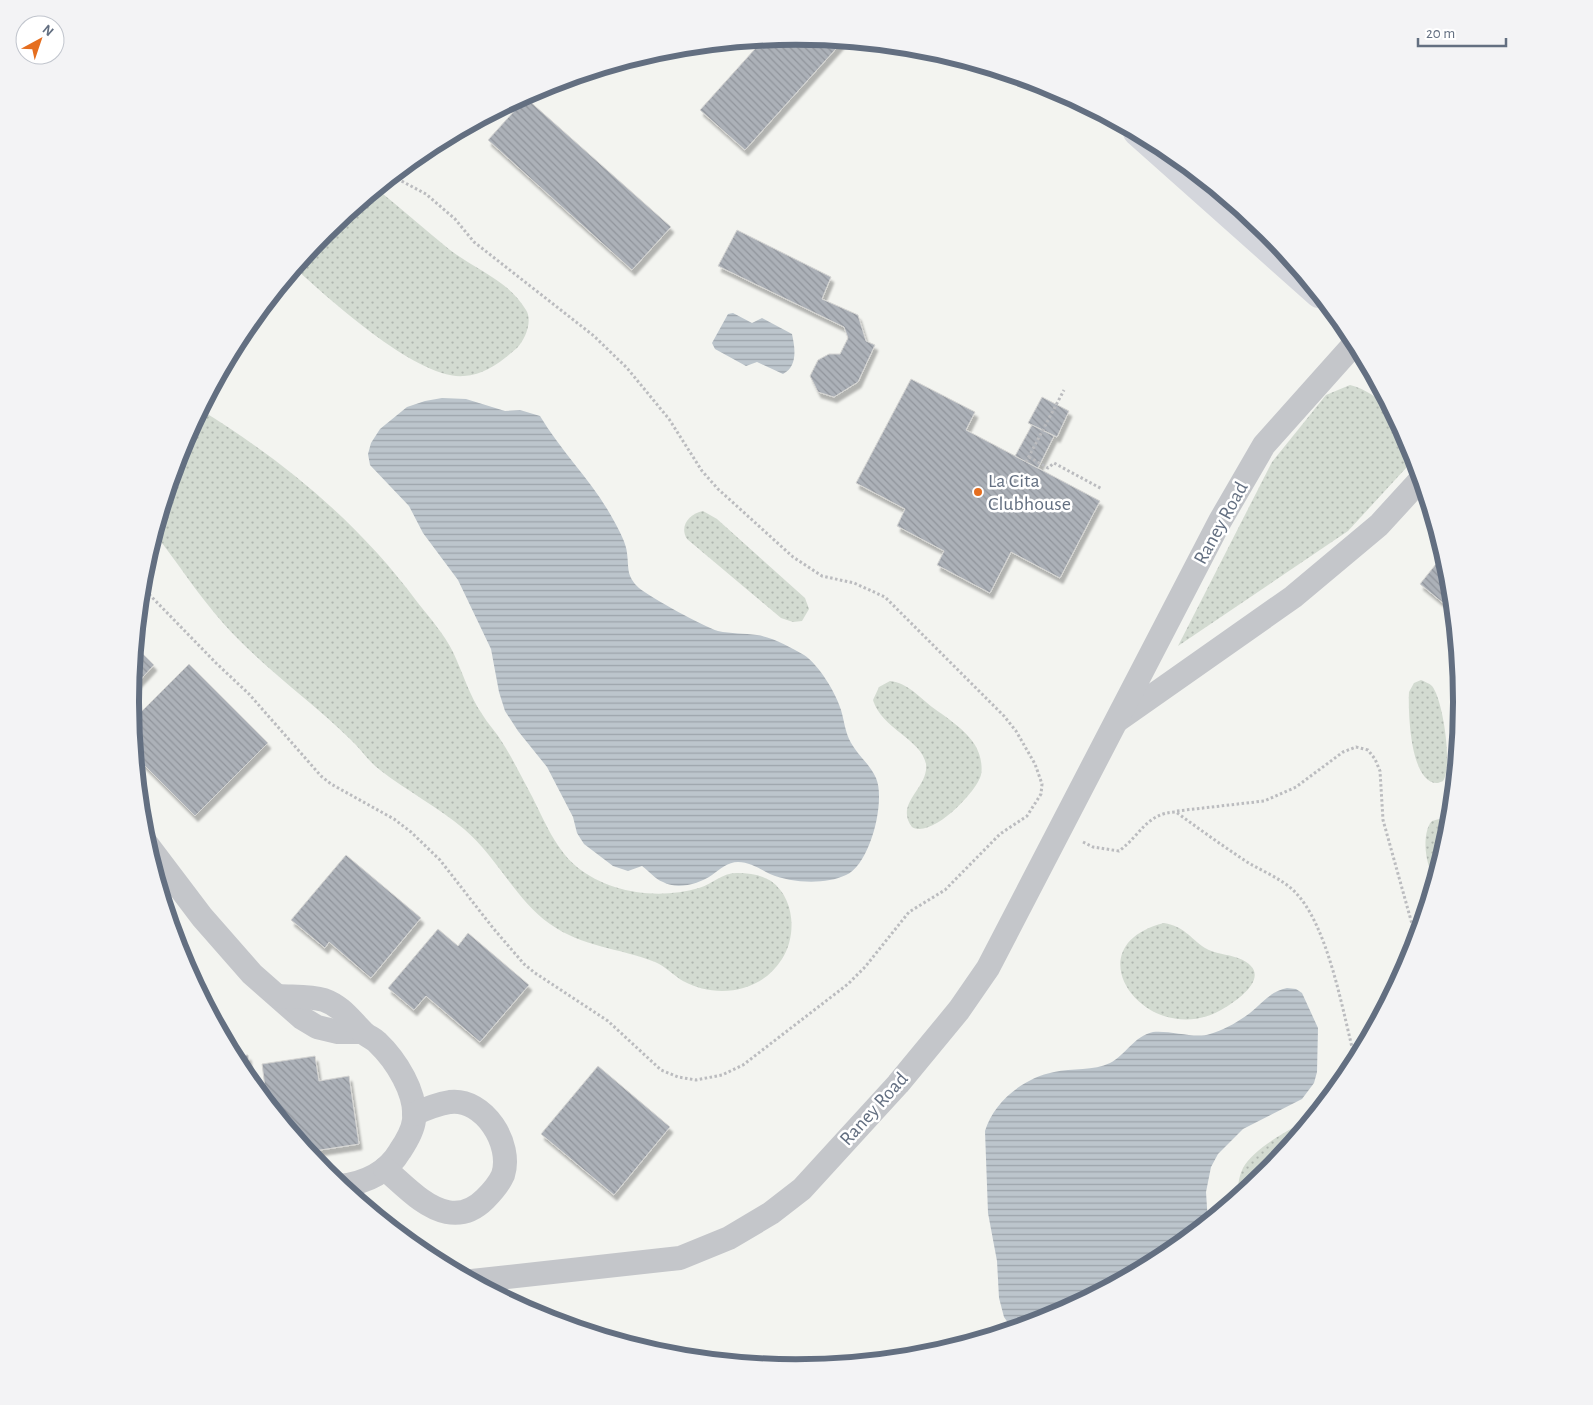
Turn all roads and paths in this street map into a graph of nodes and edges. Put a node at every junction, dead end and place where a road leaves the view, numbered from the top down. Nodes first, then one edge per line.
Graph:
1 (1172, 163) edge
2 (398, 179) edge
3 (1291, 269) edge
4 (1350, 349) edge
5 (1064, 390) dead end
6 (1029, 457) junction
7 (1026, 462) dead end
8 (1416, 484) edge
9 (1102, 490) dead end
10 (149, 595) edge
11 (1114, 722) junction
12 (1032, 810) junction
13 (1176, 812) junction
14 (1060, 827) junction
15 (158, 859) edge
16 (1413, 929) edge
17 (1353, 1052) edge
18 (414, 1114) junction
19 (385, 1169) junction
20 (349, 1184) edge
21 (485, 1281) edge

1 - 3 street
2 - 12 path
4 - 11 street, Raney Road
5 - 6 path
6 - 7 path
6 - 9 path
8 - 11 street, Raney Road
10 - 12 path
11 - 14 street, Raney Road
12 - 14 path
13 - 14 path
13 - 16 path
13 - 17 path
14 - 21 street, Raney Road
15 - 18 street
18 - 19 street
18 - 19 street
19 - 20 street

